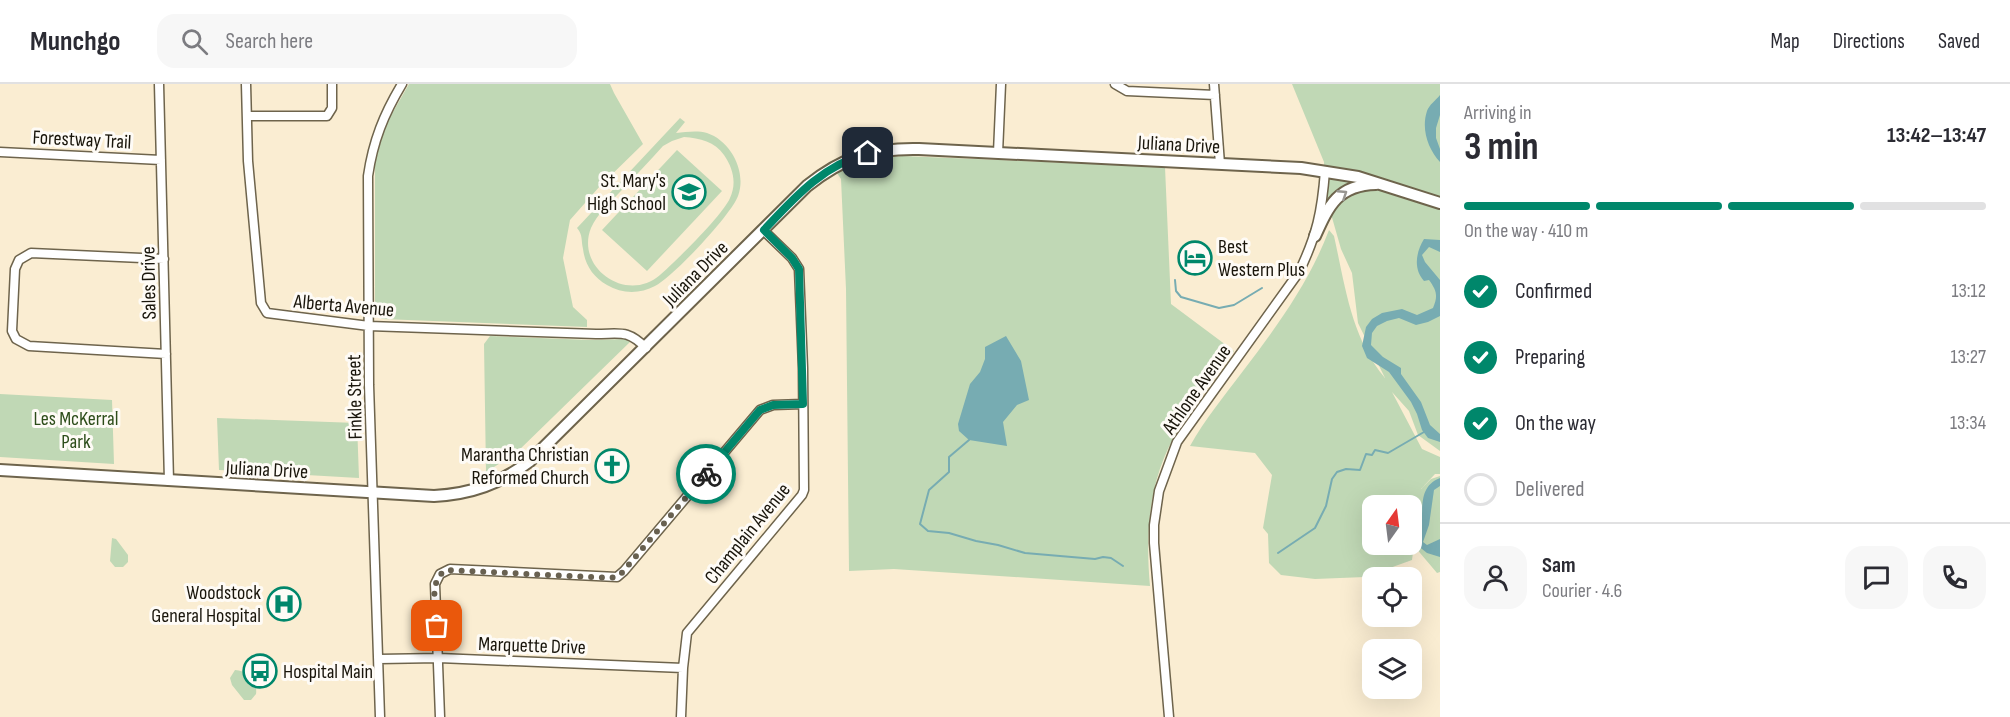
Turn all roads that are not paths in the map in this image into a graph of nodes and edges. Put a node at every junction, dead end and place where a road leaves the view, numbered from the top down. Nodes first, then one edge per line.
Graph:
1 (159, 84) edge
2 (246, 84) edge
3 (332, 84) edge
4 (402, 84) edge
5 (1001, 84) edge
6 (1115, 84) edge
7 (1214, 84) edge
8 (1215, 96) junction
9 (247, 116) junction
10 (0, 152) edge
11 (998, 153) junction
12 (162, 159) junction
13 (1220, 164) junction
14 (1325, 171) junction
15 (1392, 186) junction
16 (1440, 203) edge
17 (764, 230) junction
18 (1315, 236) junction
19 (164, 259) junction
20 (369, 326) junction
21 (646, 348) junction
22 (166, 354) junction
23 (803, 404) junction
24 (0, 470) edge
25 (169, 481) junction
26 (373, 493) junction
27 (439, 658) junction
28 (379, 659) junction
29 (683, 668) junction
30 (380, 717) edge
31 (440, 717) edge
32 (681, 717) edge
33 (1169, 717) edge

1 - 12 street, Sales Drive
2 - 9 street, Alberta Avenue
3 - 9 street
4 - 20 street, Finkle Street
5 - 11 street
6 - 8 street
7 - 8 street
8 - 13 street
9 - 20 street, Alberta Avenue
10 - 12 street, Forestway Trail
11 - 13 street, Juliana Drive
11 - 17 street, Juliana Drive
12 - 19 street, Sales Drive
13 - 14 street, Juliana Drive
14 - 15 street, Juliana Drive
14 - 18 street, Athlone Avenue
15 - 16 street, Juliana Drive
18 -> 15 street
17 - 21 street, Juliana Drive
17 - 23 street, Champlain Avenue
18 - 33 street, Athlone Avenue
19 - 22 street, Sales Drive
19 - 22 street
20 - 21 street, Alberta Avenue
20 - 26 street, Finkle Street
21 - 26 street, Juliana Drive
22 - 25 street, Sales Drive
23 - 27 street
23 - 29 street, Champlain Avenue
24 - 25 street, Juliana Drive
25 - 26 street, Juliana Drive
26 - 28 street, Finkle Street
27 - 28 street, Marquette Drive
27 - 29 street, Marquette Drive
27 - 31 street
28 - 30 street, Finkle Street
29 - 32 street, Champlain Avenue

